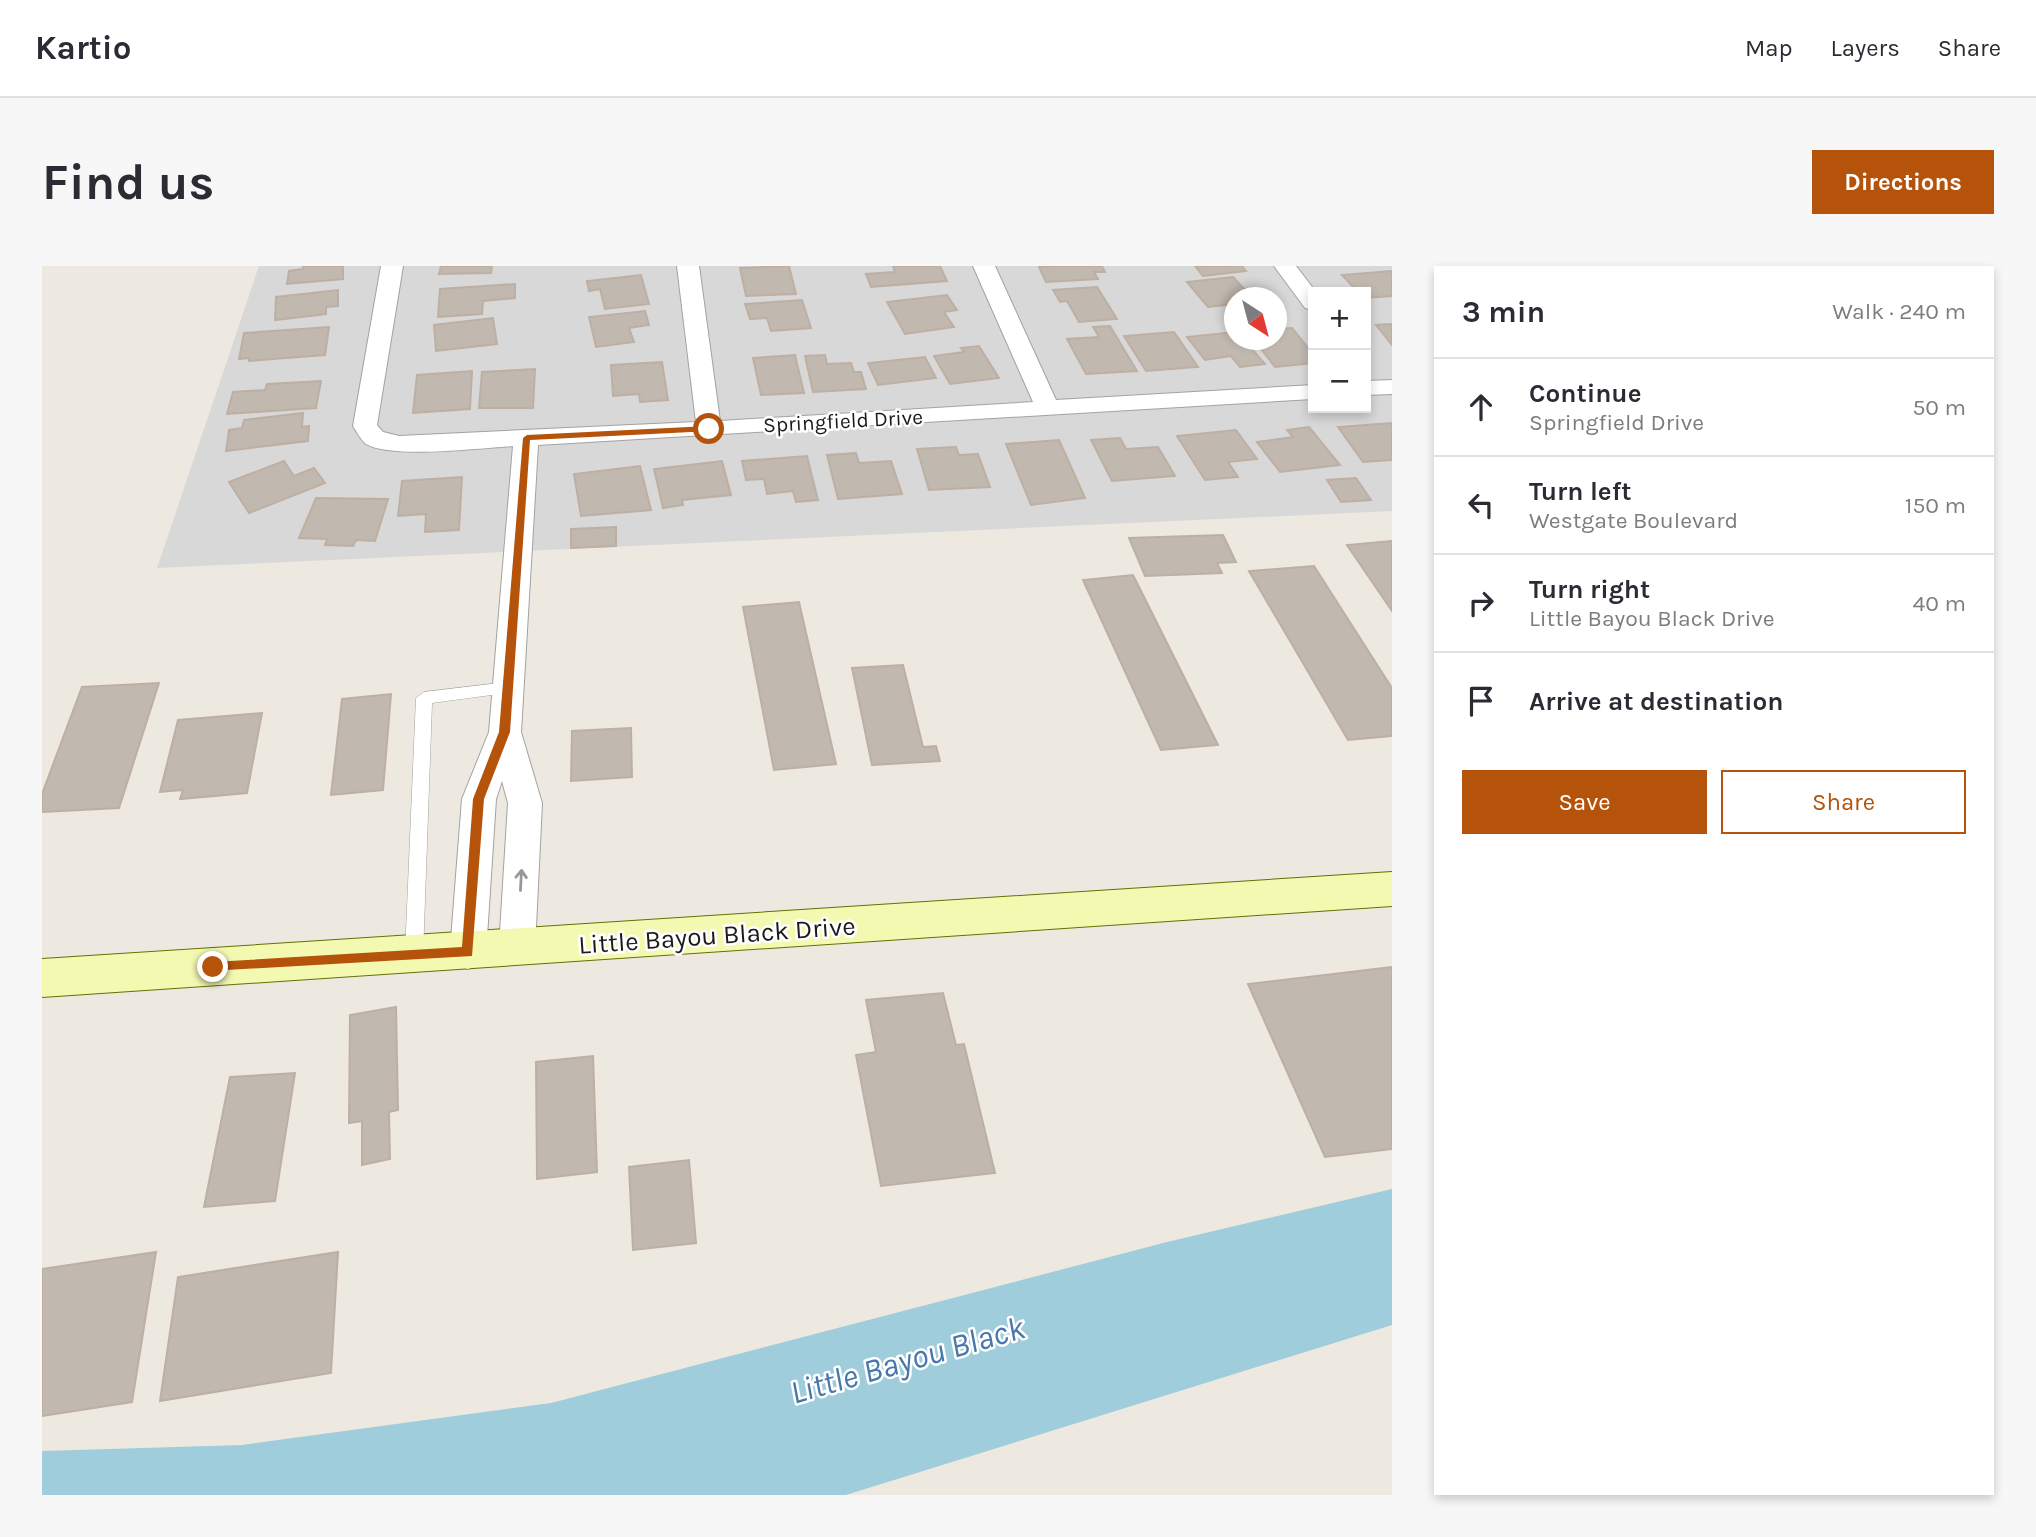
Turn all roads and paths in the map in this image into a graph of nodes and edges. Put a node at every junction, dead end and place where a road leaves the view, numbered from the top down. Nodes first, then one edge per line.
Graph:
1 (392, 266) edge
2 (688, 266) edge
3 (984, 266) edge
4 (1285, 266) edge
5 (1308, 296) edge
6 (1308, 392) edge
7 (1048, 409) junction
8 (709, 429) junction
9 (527, 438) junction
10 (508, 688) junction
11 (505, 732) junction
12 (1392, 889) edge
13 (517, 948) junction
14 (468, 952) junction
15 (414, 955) junction
16 (42, 978) edge

1 - 9 street, Springfield Drive
2 - 8 street
3 - 7 street
4 - 5 street
6 - 7 street, Springfield Drive
7 - 8 street, Springfield Drive
8 - 9 street, Springfield Drive
9 - 10 street
10 - 11 street
10 - 15 lane
13 -> 11 street
11 - 14 street
12 - 13 main road, Little Bayou Black Drive
13 - 14 main road, Little Bayou Black Drive
14 - 15 main road, Little Bayou Black Drive
15 - 16 main road, Little Bayou Black Drive

